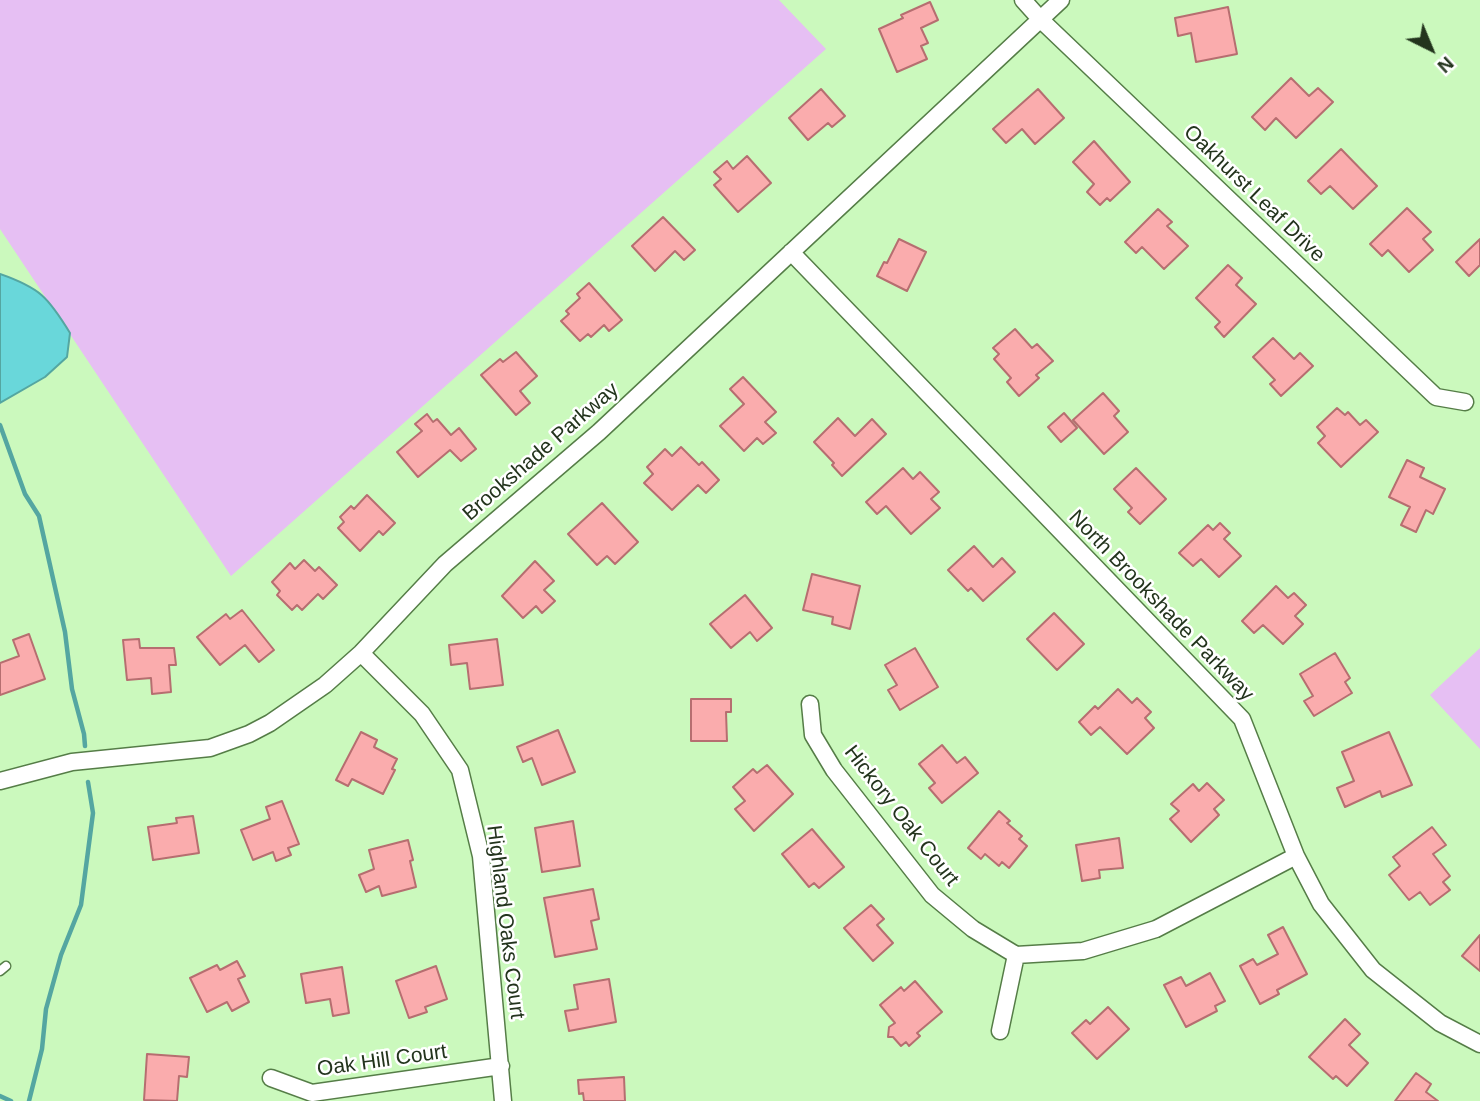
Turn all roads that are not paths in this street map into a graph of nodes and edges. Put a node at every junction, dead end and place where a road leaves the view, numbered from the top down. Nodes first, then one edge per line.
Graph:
1 (1023, 0) edge
2 (1061, 0) edge
3 (1041, 20) junction
4 (791, 252) junction
5 (1465, 402) dead end
6 (361, 653) junction
7 (810, 704) dead end
8 (0, 781) edge
9 (1296, 856) junction
10 (1016, 955) junction
11 (1000, 1031) dead end
12 (1480, 1045) edge
13 (501, 1066) junction
14 (271, 1078) dead end
15 (503, 1101) edge

1 - 3 street, Oakhurst Leaf Drive
2 - 3 street, Brookshade Parkway
3 - 4 street, Brookshade Parkway
3 - 5 street, Oakhurst Leaf Drive
4 - 6 street, Brookshade Parkway
4 - 9 street, North Brookshade Parkway
6 - 8 street, Brookshade Parkway
6 - 13 street, Highland Oaks Court
7 - 10 street, Hickory Oak Court
9 - 10 street
9 - 12 street, North Brookshade Parkway
10 - 11 street
13 - 14 street, Oak Hill Court
13 - 15 street, Highland Oaks Court

